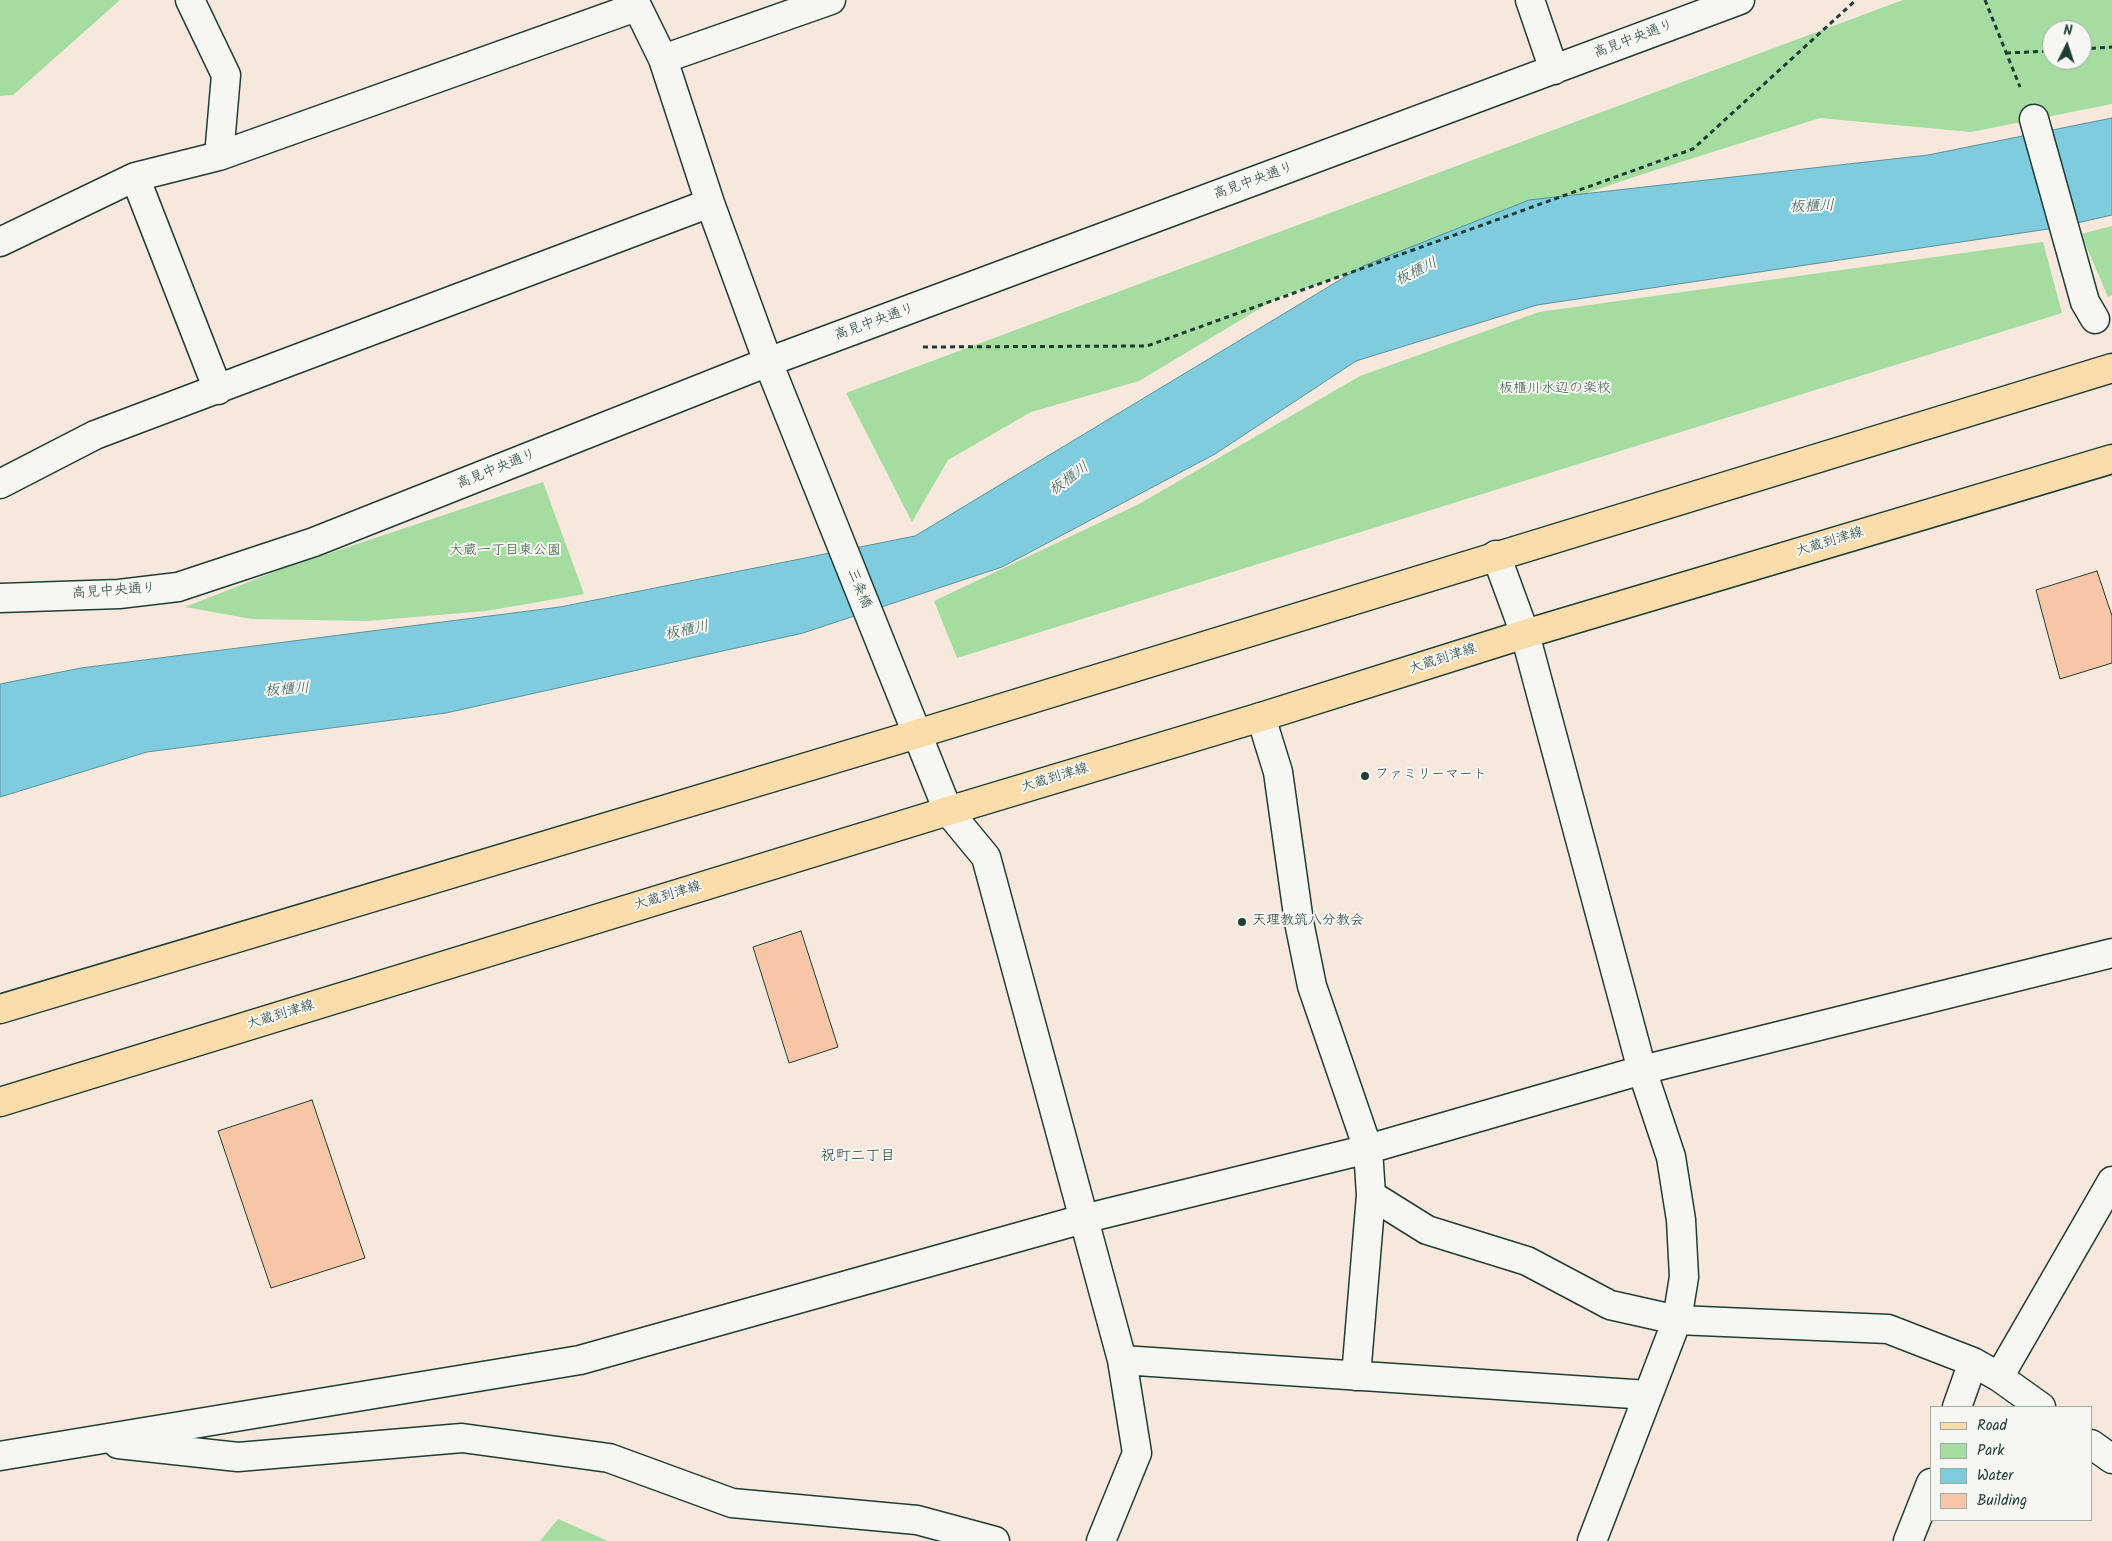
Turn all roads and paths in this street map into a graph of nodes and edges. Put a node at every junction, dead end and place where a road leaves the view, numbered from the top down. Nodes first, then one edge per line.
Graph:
1 (190, 0) edge
2 (831, 0) edge
3 (1530, 0) edge
4 (1740, 0) edge
5 (1856, 0) edge
6 (1985, 0) edge
7 (635, 3) edge
8 (2112, 47) edge
9 (2092, 48) edge
10 (2042, 51) edge
11 (2006, 53) junction
12 (663, 58) junction
13 (1554, 70) junction
14 (2034, 119) joint
15 (219, 156) junction
16 (135, 177) junction
17 (710, 203) junction
18 (0, 242) edge
19 (2090, 310) dead end
20 (923, 347) dead end
21 (768, 362) junction
22 (2112, 368) edge
23 (218, 390) junction
24 (2112, 459) edge
25 (0, 484) edge
26 (1496, 555) junction
27 (0, 598) edge
28 (1525, 634) junction
29 (1261, 717) junction
30 (917, 734) junction
31 (948, 811) junction
32 (2112, 953) edge
33 (0, 1009) edge
34 (1642, 1070) junction
35 (0, 1102) edge
36 (1368, 1149) junction
37 (2112, 1181) edge
38 (1371, 1194) junction
39 (1082, 1219) junction
40 (1677, 1320) junction
41 (1122, 1360) junction
42 (1973, 1362) junction
43 (1356, 1376) junction
44 (1999, 1377) junction
45 (1648, 1396) junction
46 (1957, 1406) edge
47 (2040, 1406) edge
48 (85, 1441) junction
49 (2092, 1445) edge
50 (0, 1456) edge
51 (2112, 1459) edge
52 (1930, 1486) edge
53 (995, 1541) edge
54 (1101, 1541) edge
55 (1592, 1541) edge
56 (1908, 1541) edge

1 - 15 street
2 - 12 street
3 - 13 street
4 - 13 street, 高見中央通り
5 - 20 path
6 - 11 path
7 - 12 street, 三条橋
7 - 15 street
8 - 9 path
10 - 11 path
11 - 14 path
12 - 17 street, 三条橋
13 - 21 street, 高見中央通り
14 - 19 street
15 - 16 street
16 - 18 street
16 - 23 street
17 - 21 street, 三条橋
17 - 23 street
21 - 27 street, 高見中央通り
21 - 30 street, 三条橋
22 - 26 main road
23 - 25 street
24 - 28 main road, 大蔵到津線
26 - 28 street
26 - 30 main road
28 - 29 main road, 大蔵到津線
28 - 34 street
29 - 31 main road, 大蔵到津線
29 - 36 street
30 - 31 street, 三条橋
30 - 33 main road
31 - 35 main road, 大蔵到津線
31 - 39 street, 三条橋
32 - 34 street
34 - 36 street
34 - 40 street
36 - 38 street
36 - 39 street
37 - 44 street
38 - 40 street
38 - 43 street
39 - 41 street, 三条橋
39 - 48 street
40 - 42 street
40 - 45 street
41 - 43 street
41 - 54 street, 三条橋
42 - 44 street
42 - 46 street
43 - 45 street
44 - 47 street
45 - 55 street
48 - 50 street
48 - 53 street
49 - 51 street
52 - 56 street

